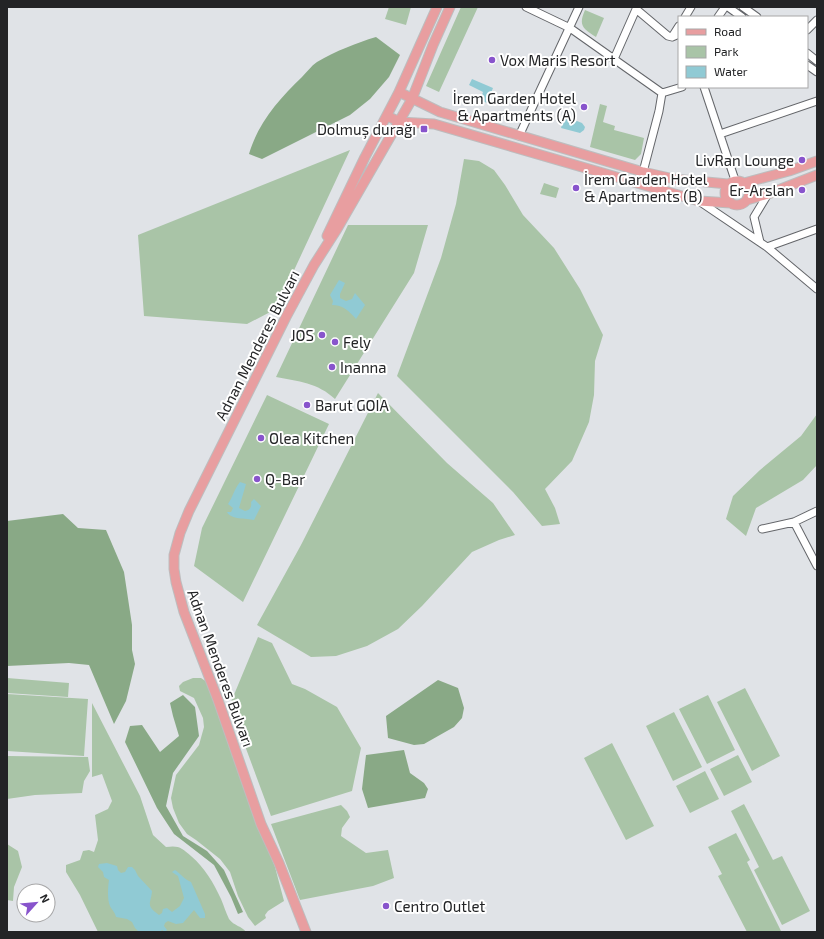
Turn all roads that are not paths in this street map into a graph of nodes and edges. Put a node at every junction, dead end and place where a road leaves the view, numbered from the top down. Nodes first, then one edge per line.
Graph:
1 (438, 7) edge
2 (450, 7) edge
3 (526, 7) edge
4 (579, 7) edge
5 (691, 7) edge
6 (725, 7) edge
7 (728, 7) edge
8 (743, 7) edge
9 (636, 8) edge
10 (685, 16) edge
11 (719, 16) edge
12 (741, 16) edge
13 (756, 16) edge
14 (817, 20) edge
15 (570, 28) junction
16 (808, 29) edge
17 (676, 36) edge
18 (808, 55) edge
19 (614, 59) junction
20 (817, 61) edge
21 (808, 66) edge
22 (817, 72) edge
23 (679, 88) edge
24 (704, 88) edge
25 (399, 92) junction
26 (662, 93) junction
27 (412, 99) junction
28 (817, 101) edge
29 (387, 116) junction
30 (400, 122) junction
31 (720, 134) junction
32 (519, 136) junction
33 (817, 161) edge
34 (643, 172) junction
35 (817, 175) edge
36 (736, 182) junction
37 (768, 194) junction
38 (747, 200) junction
39 (699, 201) junction
40 (731, 203) junction
41 (817, 229) edge
42 (760, 242) junction
43 (767, 247) junction
44 (314, 265) junction
45 (816, 287) edge
46 (817, 511) edge
47 (794, 522) junction
48 (762, 529) dead end
49 (817, 566) edge
50 (306, 932) edge

1 - 25 main road
2 - 27 main road
3 - 15 street
4 - 15 street
5 - 10 street
6 - 11 street
7 - 12 street
8 - 13 street
9 - 17 street
9 - 19 street
14 - 16 street
15 - 19 street
15 - 32 street
18 - 20 street
19 - 26 street
21 - 22 street
23 - 26 street
24 - 31 street
25 - 27 main road
25 - 29 main road, Adnan Menderes Bulvarı
26 - 34 street
27 - 30 main road, Adnan Menderes Bulvarı
27 - 32 main road
28 - 31 street
29 - 30 main road
29 - 44 main road, Adnan Menderes Bulvarı
30 - 39 main road
30 - 44 main road, Adnan Menderes Bulvarı
31 - 36 street
32 - 34 main road
33 - 36 main road
34 - 36 main road
35 - 37 main road
36 - 38 main road
36 - 40 main road
37 - 38 main road
37 - 42 street
38 - 40 main road
39 - 40 main road
39 - 42 street
41 - 43 street
42 - 43 street
43 - 45 street
44 - 50 main road, Adnan Menderes Bulvarı
46 - 47 street
47 - 48 street
47 - 49 street

